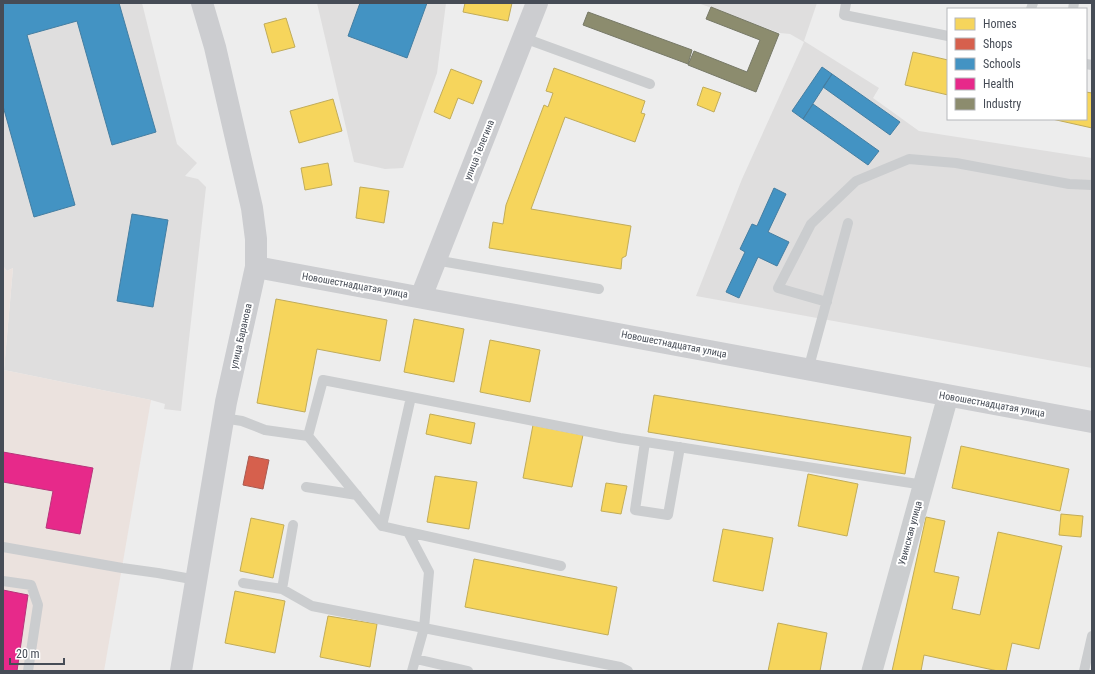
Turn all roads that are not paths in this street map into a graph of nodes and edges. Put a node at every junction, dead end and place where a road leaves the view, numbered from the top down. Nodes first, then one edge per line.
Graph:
1 (202, 3) edge
2 (537, 3) edge
3 (846, 3) edge
4 (947, 36) edge
5 (524, 38) junction
6 (650, 84) dead end
7 (1092, 185) edge
8 (848, 223) dead end
9 (435, 260) junction
10 (256, 267) junction
11 (599, 289) dead end
12 (421, 297) junction
13 (827, 302) junction
14 (808, 370) junction
15 (948, 396) junction
16 (411, 397) junction
17 (223, 418) junction
18 (1092, 422) edge
19 (308, 436) junction
20 (645, 442) junction
21 (680, 447) junction
22 (924, 485) junction
23 (306, 487) dead end
24 (357, 495) junction
25 (293, 525) dead end
26 (382, 526) junction
27 (408, 532) junction
28 (3, 547) edge
29 (561, 566) dead end
30 (196, 580) junction
31 (3, 581) edge
32 (243, 583) dead end
33 (282, 590) junction
34 (424, 628) junction
35 (1092, 636) edge
36 (416, 659) junction
37 (28, 671) edge
38 (182, 671) edge
39 (412, 671) edge
40 (468, 671) edge
41 (628, 671) edge
42 (872, 671) edge
43 (1084, 671) edge

1 - 10 street, улица Баранова
2 - 5 street, улица Телегина
3 - 4 lane
5 - 6 lane
5 - 9 street, улица Телегина
7 - 13 lane
8 - 13 lane
9 - 11 lane
9 - 12 street, улица Телегина
10 - 12 street, Новошестнадцатая улица
10 - 17 street, улица Баранова
12 - 14 street, Новошестнадцатая улица
13 - 14 lane
14 - 15 street, Новошестнадцатая улица
15 - 18 street, Новошестнадцатая улица
15 - 22 street, Увинская улица
16 - 19 lane
16 - 20 lane
16 - 26 lane
17 - 19 lane
17 - 30 street, улица Баранова
19 - 24 lane
20 - 21 lane
20 - 21 lane
21 - 22 lane
22 - 42 street, Увинская улица
23 - 24 lane
24 - 26 lane
25 - 33 lane
26 - 27 lane
27 - 29 lane
27 - 34 lane
28 - 30 lane
30 - 38 street, улица Баранова
31 - 37 lane
32 - 33 lane
33 - 34 lane
34 - 36 lane
34 - 41 lane
35 - 43 lane
36 - 39 lane
36 - 40 lane

